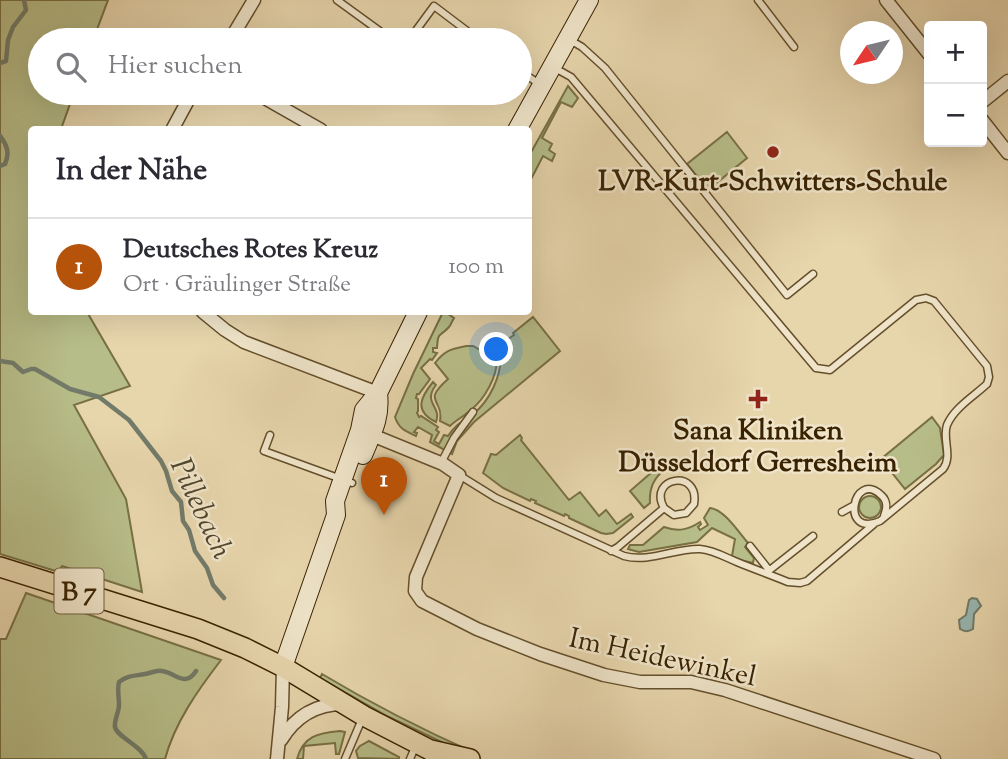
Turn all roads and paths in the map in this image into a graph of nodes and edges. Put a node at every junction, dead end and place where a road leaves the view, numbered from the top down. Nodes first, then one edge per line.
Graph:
1 (254, 0) edge
2 (337, 0) edge
3 (589, 0) edge
4 (758, 0) edge
5 (886, 0) edge
6 (237, 28) edge
7 (376, 28) edge
8 (418, 28) edge
9 (462, 28) edge
10 (567, 38) junction
11 (794, 47) dead end
12 (924, 48) edge
13 (552, 66) junction
14 (532, 79) edge
15 (1008, 81) edge
16 (542, 85) junction
17 (987, 98) edge
18 (532, 103) edge
19 (186, 105) edge
20 (278, 105) edge
21 (531, 105) edge
22 (174, 126) edge
23 (314, 126) edge
24 (519, 126) edge
25 (987, 126) edge
26 (1008, 153) edge
27 (813, 274) dead end
28 (207, 315) edge
29 (417, 315) edge
30 (378, 393) junction
31 (473, 412) dead end
32 (366, 433) junction
33 (271, 435) dead end
34 (441, 463) junction
35 (459, 475) junction
36 (348, 481) junction
37 (853, 506) junction
38 (664, 508) junction
39 (842, 512) dead end
40 (884, 516) junction
41 (874, 524) junction
42 (813, 536) dead end
43 (750, 546) dead end
44 (611, 551) junction
45 (0, 567) edge
46 (767, 572) junction
47 (283, 667) junction
48 (344, 704) junction
49 (364, 716) junction
50 (278, 743) junction
51 (424, 753) edge
52 (277, 759) edge
53 (345, 759) edge
54 (470, 759) edge
55 (934, 759) edge

1 - 6 street
2 - 7 lane
3 - 10 main road
4 - 11 lane
5 - 12 street
8 - 9 lane
10 - 13 main road
10 - 27 lane
13 - 16 main road
13 - 40 lane
14 - 16 lane
15 - 17 street
16 - 18 main road
19 - 22 street
20 - 23 street
21 - 24 main road
25 - 26 street
28 - 30 street
29 - 30 main road
30 - 32 main road
31 - 34 lane
32 - 34 street
32 - 36 main road
33 - 36 lane
34 - 35 street
35 - 44 lane
35 - 55 street, Im Heidewinkel
36 - 47 main road
37 - 39 lane
37 - 40 lane
37 - 41 lane
38 - 38 lane
38 - 44 lane
40 - 41 lane
41 - 46 lane
42 - 46 lane
43 - 46 lane
44 - 46 lane
45 - 47 main road, B 7
47 - 48 main road, B 7
47 - 50 street
48 - 49 main road, B 7
48 - 50 street
49 - 51 main road, B 7
49 - 53 lane
50 - 52 street
51 - 54 main road, B 7

